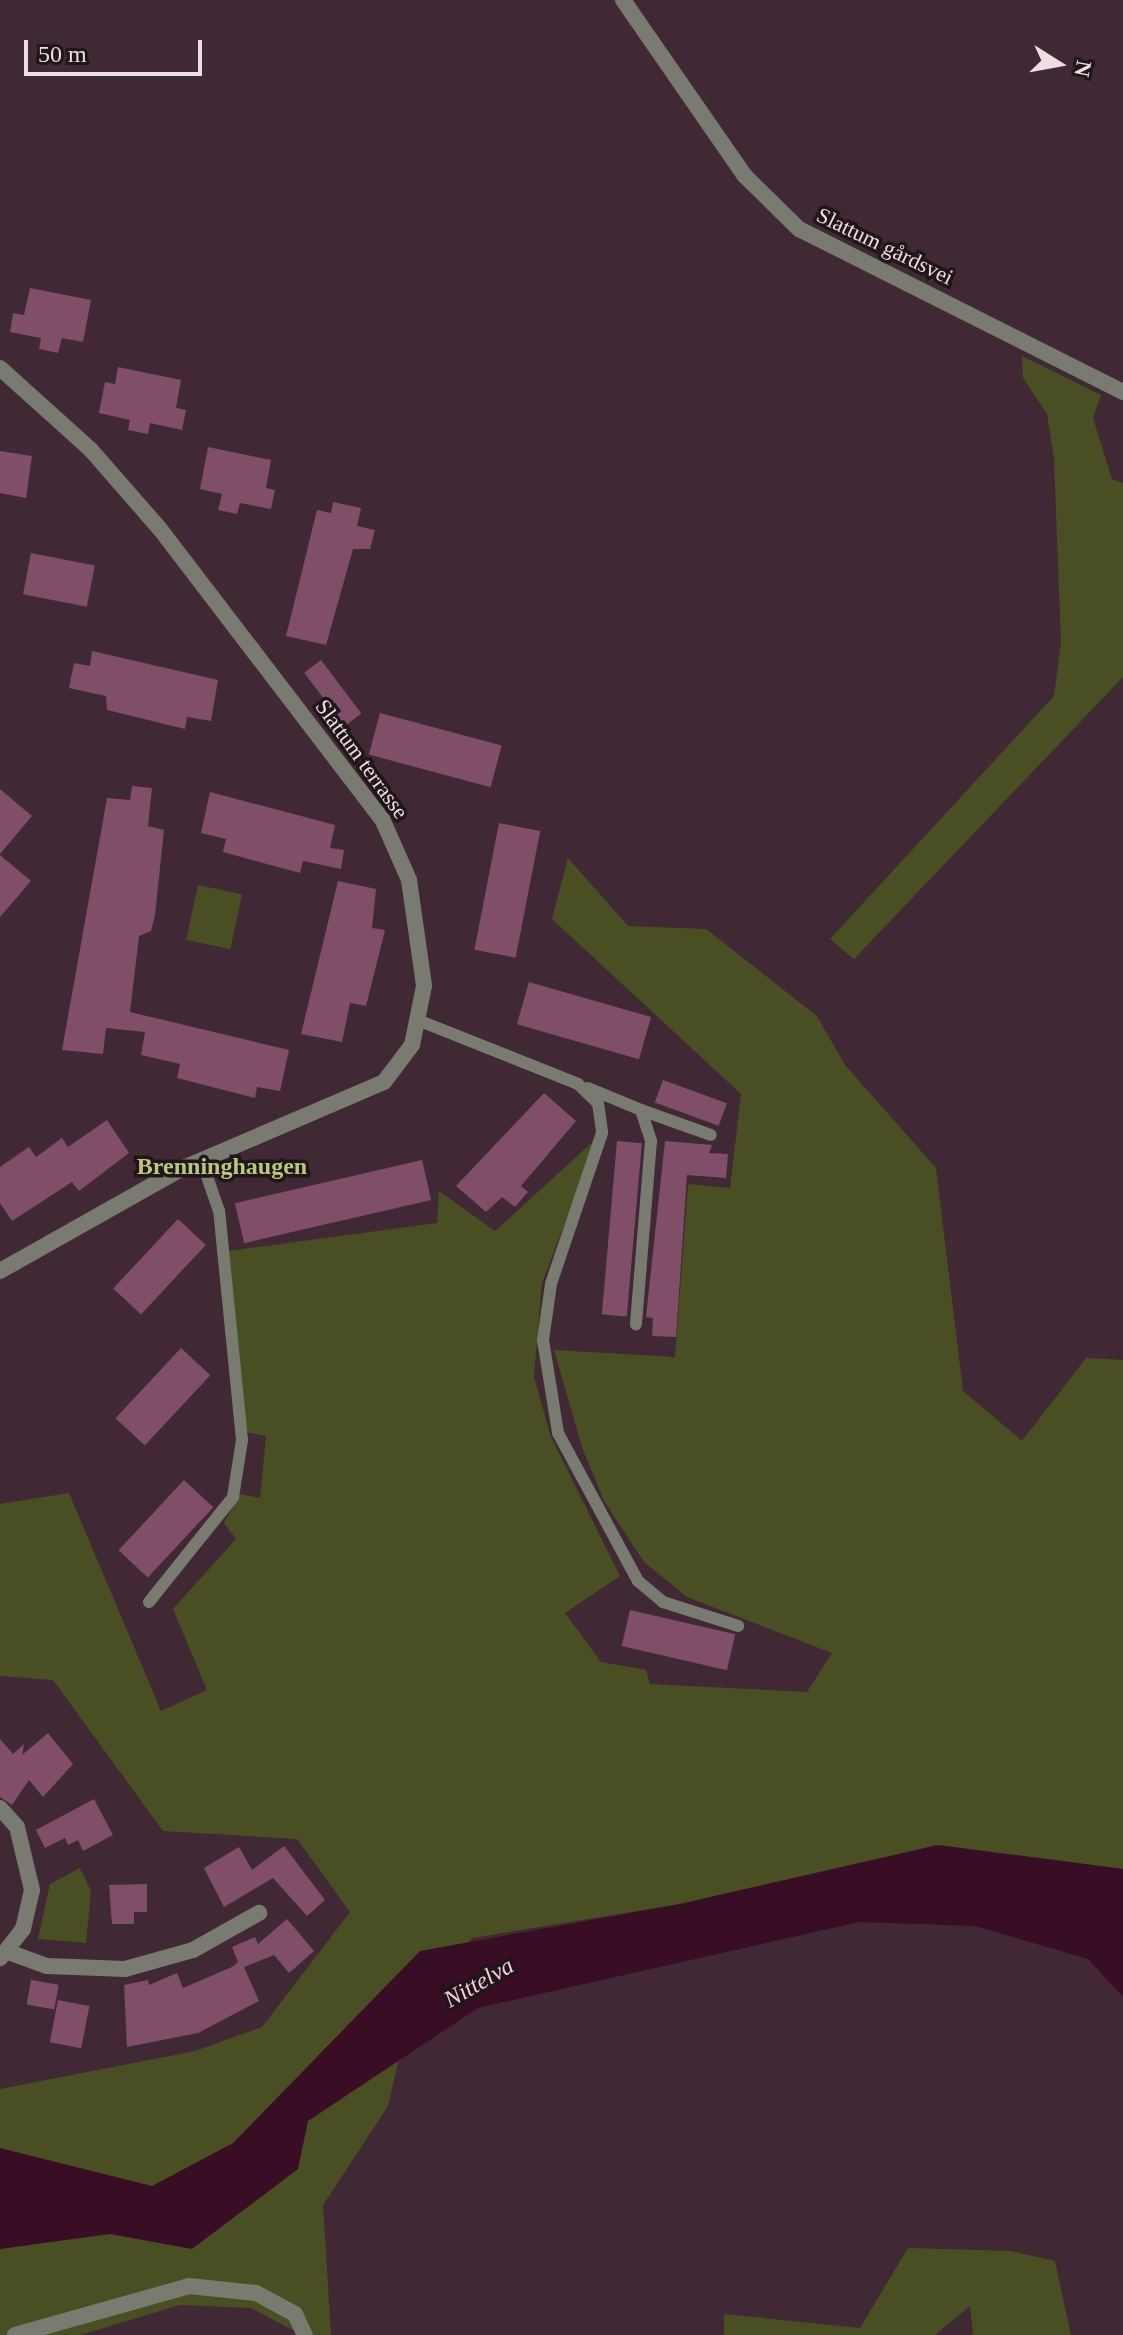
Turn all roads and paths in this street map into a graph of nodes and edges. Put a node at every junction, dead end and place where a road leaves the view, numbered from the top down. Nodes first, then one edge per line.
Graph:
1 (623, 0) edge
2 (0, 368) edge
3 (1123, 392) edge
4 (420, 1021) junction
5 (578, 1084) junction
6 (641, 1110) junction
7 (711, 1135) dead end
8 (201, 1159) junction
9 (0, 1271) edge
10 (636, 1324) dead end
11 (149, 1602) dead end
12 (738, 1626) dead end
13 (0, 1808) edge
14 (259, 1913) dead end
15 (6, 1956) edge
16 (15, 2335) edge
17 (305, 2335) edge

1 - 3 street, Slattum gårdsvei
2 - 4 street, Slattum terrasse
4 - 5 lane
4 - 8 street, Slattum terrasse
5 - 6 lane
5 - 12 lane
6 - 7 lane
6 - 10 lane
8 - 9 street, Slattum terrasse
8 - 11 lane
13 - 15 street
14 - 15 street
16 - 17 street

